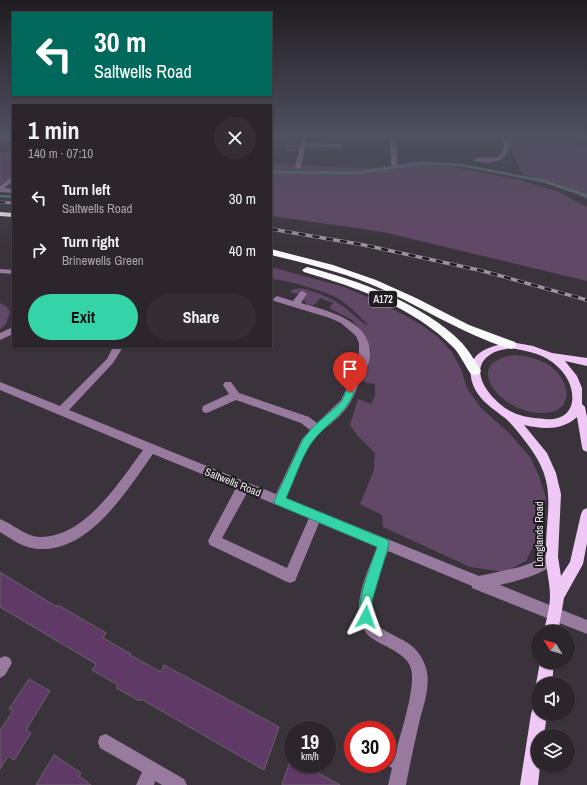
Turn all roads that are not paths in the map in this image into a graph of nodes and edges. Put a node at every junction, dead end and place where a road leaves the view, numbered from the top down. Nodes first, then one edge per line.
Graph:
1 (12, 179) edge
2 (0, 190) edge
3 (12, 192) edge
4 (0, 214) edge
5 (12, 215) edge
6 (0, 221) edge
7 (12, 222) edge
8 (272, 252) edge
9 (272, 260) edge
10 (0, 271) edge
11 (12, 272) edge
12 (303, 294) dead end
13 (277, 300) dead end
14 (295, 305) junction
15 (12, 331) edge
16 (0, 337) edge
17 (511, 345) junction
18 (117, 348) edge
19 (546, 354) junction
20 (587, 362) edge
21 (475, 371) junction
22 (228, 385) dead end
23 (0, 386) edge
24 (235, 396) junction
25 (583, 400) edge
26 (207, 409) dead end
27 (62, 411) junction
28 (508, 415) junction
29 (317, 429) junction
30 (587, 447) edge
31 (151, 448) junction
32 (244, 486) junction
33 (279, 501) junction
34 (587, 514) edge
35 (316, 516) junction
36 (0, 525) edge
37 (384, 544) junction
38 (552, 557) junction
39 (477, 582) junction
40 (557, 596) junction
41 (554, 614) junction
42 (552, 625) edge
43 (587, 627) edge
44 (538, 721) edge
45 (106, 742) dead end
46 (396, 761) edge
47 (402, 764) junction
48 (152, 770) junction
49 (145, 785) edge
50 (178, 785) edge
51 (397, 785) edge
52 (529, 785) edge

1 - 2 street
2 - 3 street
4 - 5 highway
6 - 7 highway
8 - 17 highway, A172
9 - 21 highway, A172
10 - 11 street
12 - 14 street
13 - 14 street
14 - 29 street
15 - 16 street
17 - 19 main road
17 - 21 main road
18 - 27 street
19 - 20 main road
19 - 25 main road
21 - 28 main road, Longlands Road
22 - 24 street
23 - 27 street, Saltwells Road
24 - 26 street
24 - 29 street
25 - 28 main road, Longlands Road
25 - 30 main road
27 - 31 street, Saltwells Road
28 - 38 main road, Longlands Road
29 - 33 street
31 - 32 street, Saltwells Road
31 - 36 street
32 - 33 street, Saltwells Road
32 - 35 street
33 - 35 street, Saltwells Road
34 - 40 main road, Longlands Road
35 - 37 street, Saltwells Road
37 - 39 street, Saltwells Road
37 - 47 street
38 - 39 street
38 - 40 main road, Longlands Road
39 - 41 street, Saltwells Road
40 - 41 main road, Longlands Road
41 - 42 main road, Longlands Road
41 - 43 street, Saltwells Road
44 - 52 main road
45 - 48 street
46 - 47 street
47 - 51 street
48 - 49 street
48 - 50 street

